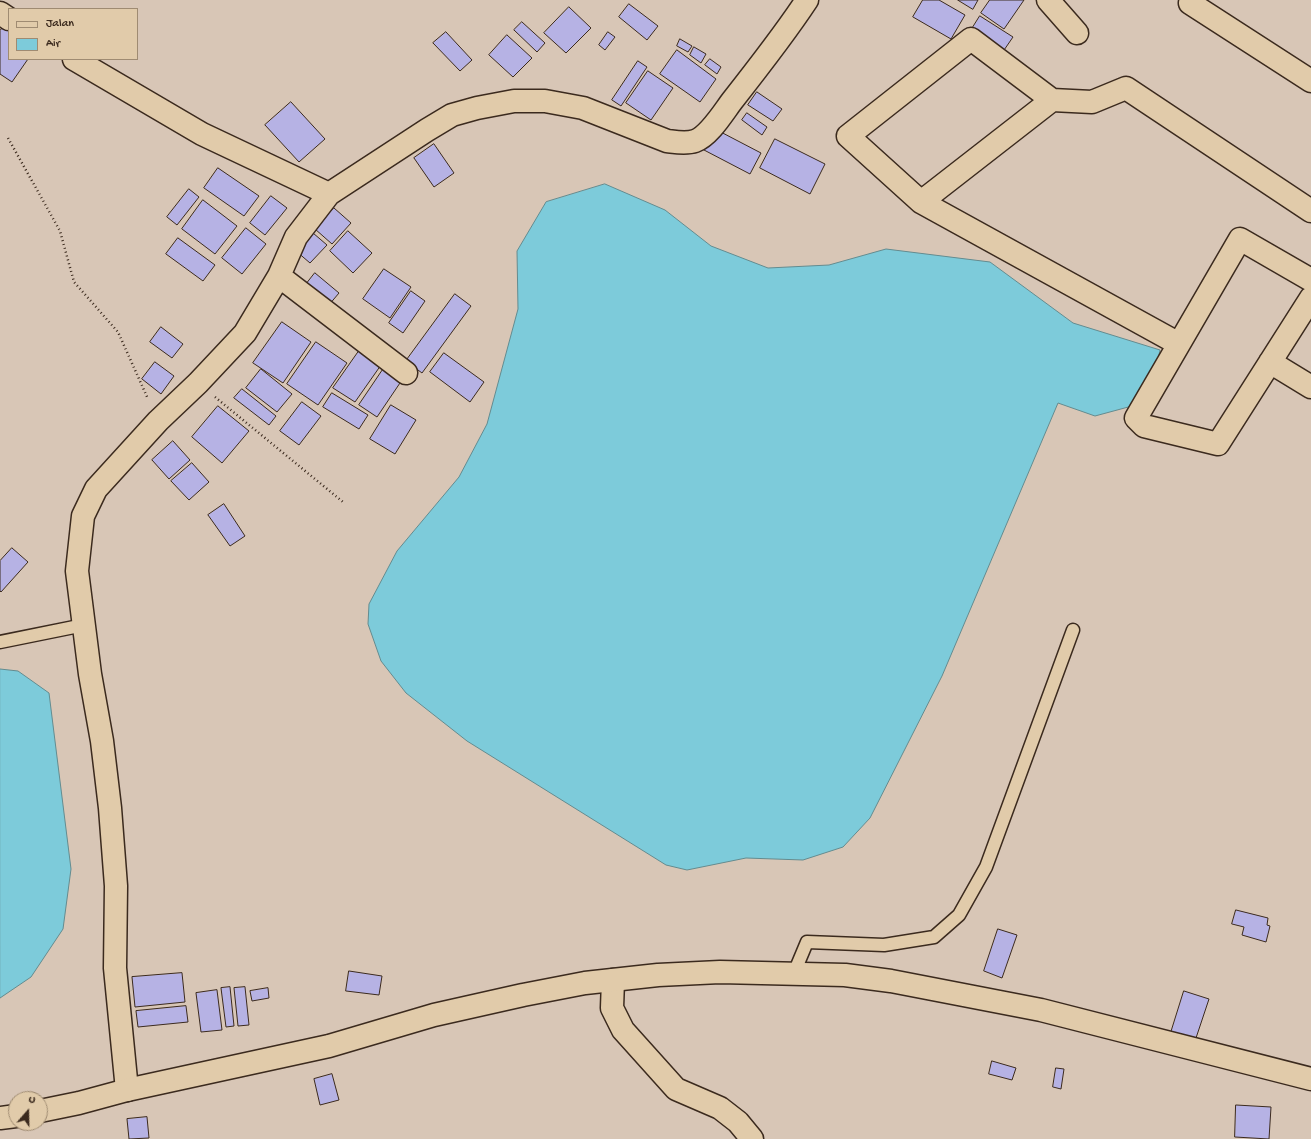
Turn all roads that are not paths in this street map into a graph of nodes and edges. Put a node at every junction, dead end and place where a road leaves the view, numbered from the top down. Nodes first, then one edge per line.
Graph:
1 (807, 0) edge
2 (1048, 0) edge
3 (1190, 4) dead end
4 (1077, 33) dead end
5 (76, 60) edge
6 (1311, 82) edge
7 (1052, 100) junction
8 (329, 194) junction
9 (921, 202) junction
10 (1311, 211) edge
11 (279, 276) junction
12 (1311, 280) edge
13 (1311, 298) edge
14 (1179, 344) junction
15 (1270, 362) junction
16 (406, 373) dead end
17 (1311, 387) edge
18 (84, 625) junction
19 (1073, 630) dead end
20 (0, 642) edge
21 (794, 973) junction
22 (613, 980) junction
23 (1311, 1079) edge
24 (127, 1090) junction
25 (48, 1109) edge
26 (752, 1139) edge

1 - 8 street
2 - 4 street
3 - 6 street
5 - 8 street
7 - 9 street
7 - 9 street
7 - 10 street
8 - 11 street
9 - 14 street
11 - 16 street
11 - 18 street
12 - 14 street
13 - 15 street
14 - 15 street
15 - 17 street
18 - 20 lane
18 - 24 street
19 - 21 lane
21 - 22 street
21 - 23 street
22 - 24 street
22 - 26 street
24 - 25 street

